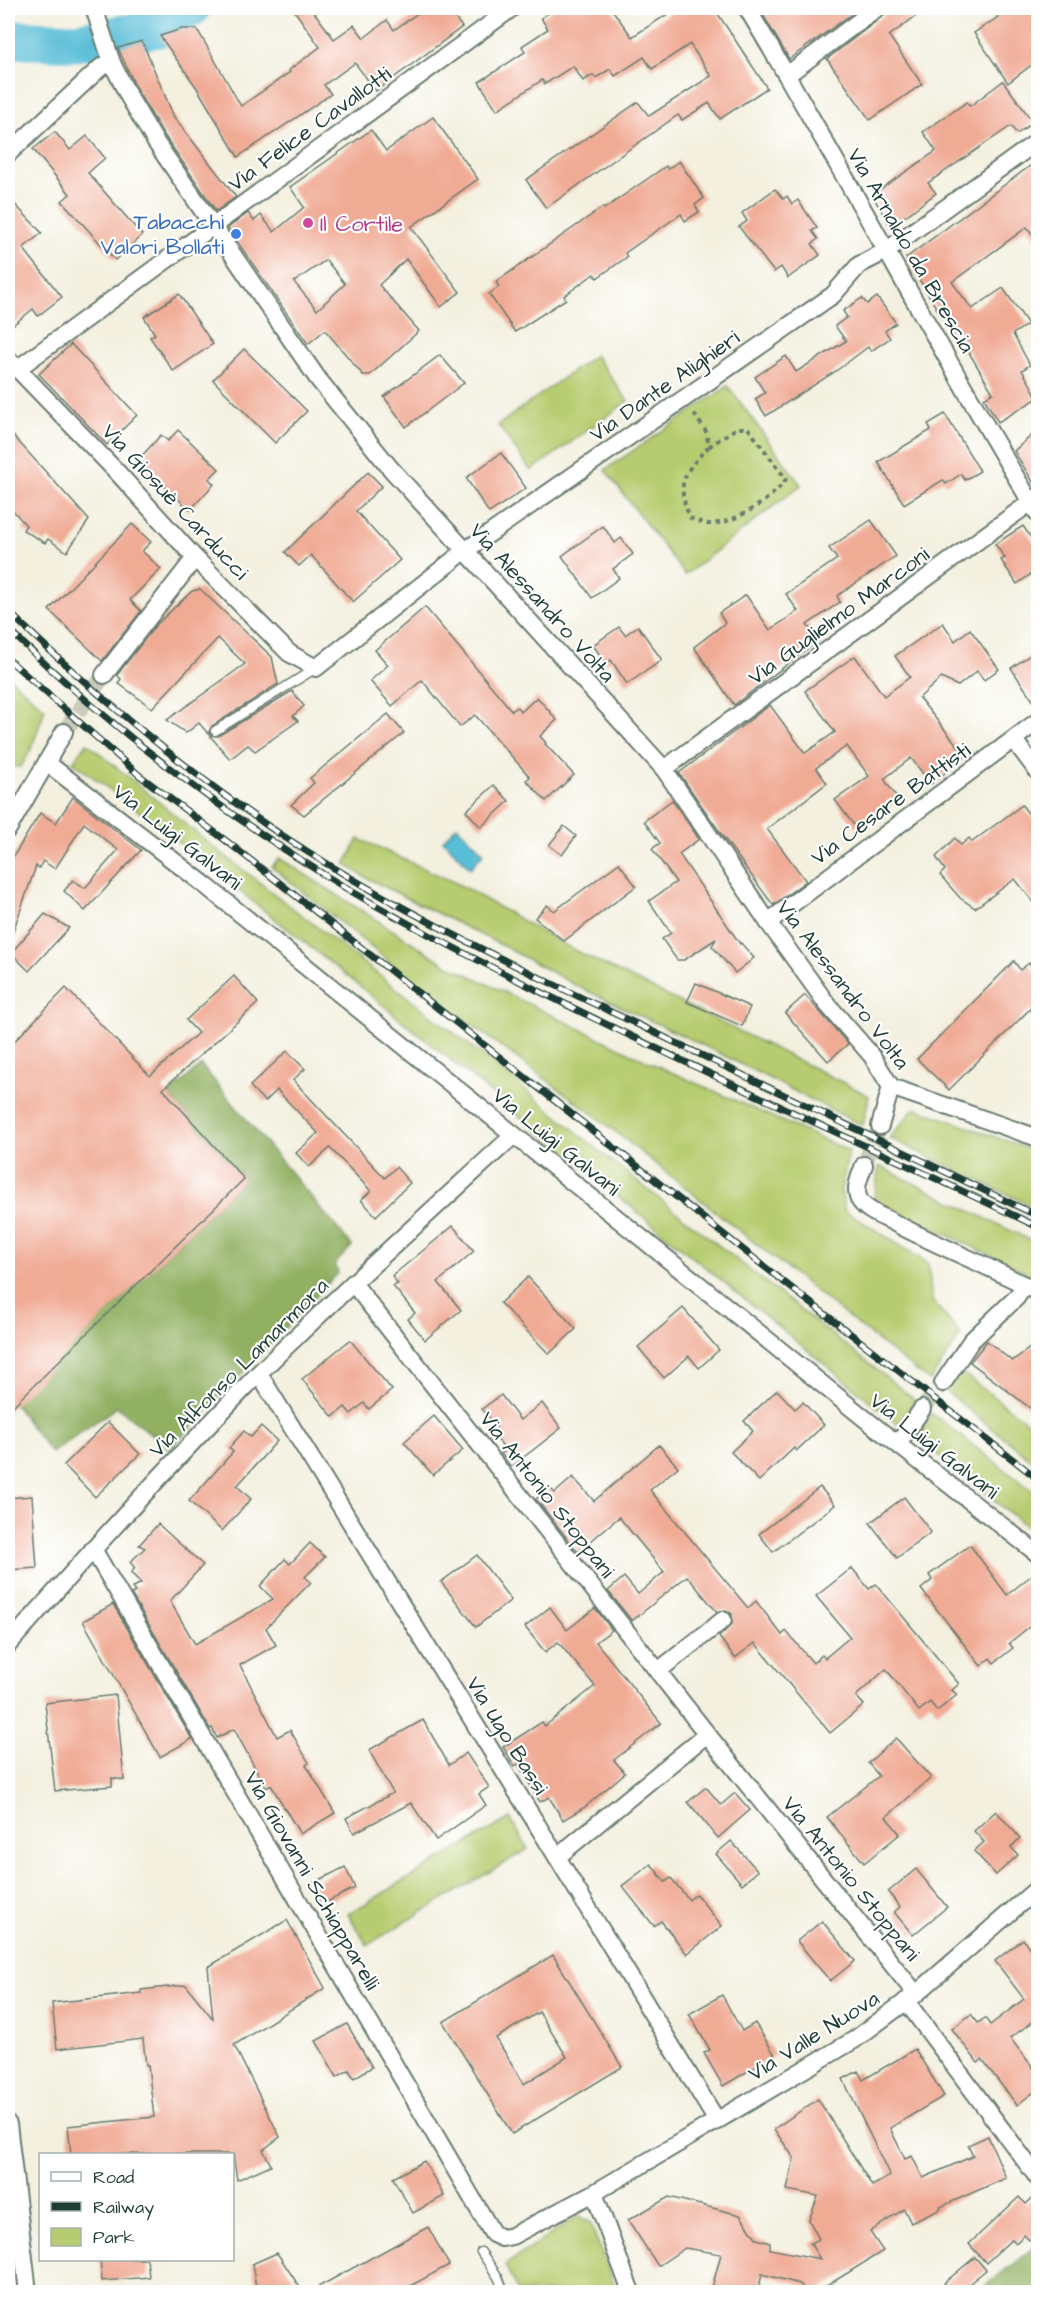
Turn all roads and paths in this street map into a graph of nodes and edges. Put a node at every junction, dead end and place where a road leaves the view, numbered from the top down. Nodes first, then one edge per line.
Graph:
1 (512, 8) edge
2 (747, 8) edge
3 (877, 8) edge
4 (96, 13) edge
5 (110, 56) junction
6 (787, 75) junction
7 (1038, 141) edge
8 (8, 154) edge
9 (213, 226) junction
10 (886, 251) junction
11 (12, 364) edge
12 (683, 399) junction
13 (708, 447) junction
14 (1036, 504) edge
15 (466, 550) junction
16 (195, 558) junction
17 (316, 668) junction
18 (104, 675) tunnel mouth
19 (1038, 721) edge
20 (215, 730) dead end
21 (64, 732) tunnel mouth
22 (1014, 740) junction
23 (47, 763) junction
24 (664, 769) junction
25 (1038, 772) edge
26 (8, 829) edge
27 (768, 922) junction
28 (891, 1087) junction
29 (880, 1126) tunnel mouth
30 (514, 1135) junction
31 (1038, 1138) edge
32 (864, 1165) tunnel mouth
33 (354, 1283) junction
34 (1032, 1288) edge
35 (259, 1374) junction
36 (943, 1383) tunnel mouth
37 (922, 1409) tunnel mouth
38 (898, 1444) junction
39 (93, 1549) junction
40 (1038, 1554) edge
41 (723, 1620) dead end
42 (8, 1644) edge
43 (658, 1671) junction
44 (707, 1734) junction
45 (557, 1857) junction
46 (1038, 1888) edge
47 (911, 1997) junction
48 (717, 2121) junction
49 (8, 2124) edge
50 (1038, 2178) edge
51 (594, 2193) junction
52 (493, 2235) joint
53 (481, 2252) dead end
54 (28, 2292) edge
55 (504, 2292) edge
56 (631, 2292) edge

1 - 9 street, Via Felice Cavallotti
2 - 6 street, Via Arnaldo da Brescia
3 - 6 street
4 - 5 street, Via Alessandro Volta
5 - 8 street
5 - 9 street, Via Alessandro Volta
6 - 10 street, Via Arnaldo da Brescia
7 - 10 street, Via Dante Alighieri
9 - 11 street, Via Felice Cavallotti
9 - 15 street, Via Alessandro Volta
10 - 12 street, Via Dante Alighieri
10 - 14 street, Via Arnaldo da Brescia
11 - 16 street, Via Giosuè Carducci
12 - 13 path
12 - 15 street, Via Dante Alighieri
13 - 13 path
14 - 24 street, Via Guglielmo Marconi
15 - 17 street, Via Dante Alighieri
15 - 24 street, Via Alessandro Volta
16 - 17 street, Via Giosuè Carducci
16 - 18 street
17 - 20 lane
19 - 22 street, Via Cesare Battisti
21 - 23 street
22 - 25 street
22 - 27 street, Via Cesare Battisti
23 - 26 street
23 - 30 street, Via Luigi Galvani
24 - 27 street, Via Alessandro Volta
27 - 28 street, Via Alessandro Volta
28 - 29 street
28 - 31 street, Via Alessandro Volta
30 - 33 street, Via Alfonso Lamarmora
30 - 38 street, Via Luigi Galvani
32 - 34 street
33 - 35 street, Via Alfonso Lamarmora
33 - 43 street, Via Antonio Stoppani
34 - 36 street
35 - 39 street, Via Alfonso Lamarmora
35 - 45 street, Via Ugo Bassi
37 - 38 street
38 - 40 street, Via Luigi Galvani
39 - 42 street, Via Alfonso Lamarmora
39 - 52 street, Via Giovanni Schiapparelli
41 - 43 street
43 - 44 street, Via Antonio Stoppani
44 - 45 street
44 - 47 street, Via Antonio Stoppani
45 - 48 street, Via Ugo Bassi
46 - 47 street, Via Valle Nuova
47 - 48 street, Via Valle Nuova
47 - 50 street, Via Antonio Stoppani
48 - 51 street, Via Valle Nuova
49 - 54 street
51 - 52 street, Via Valle Nuova
51 - 56 street
53 - 55 lane

